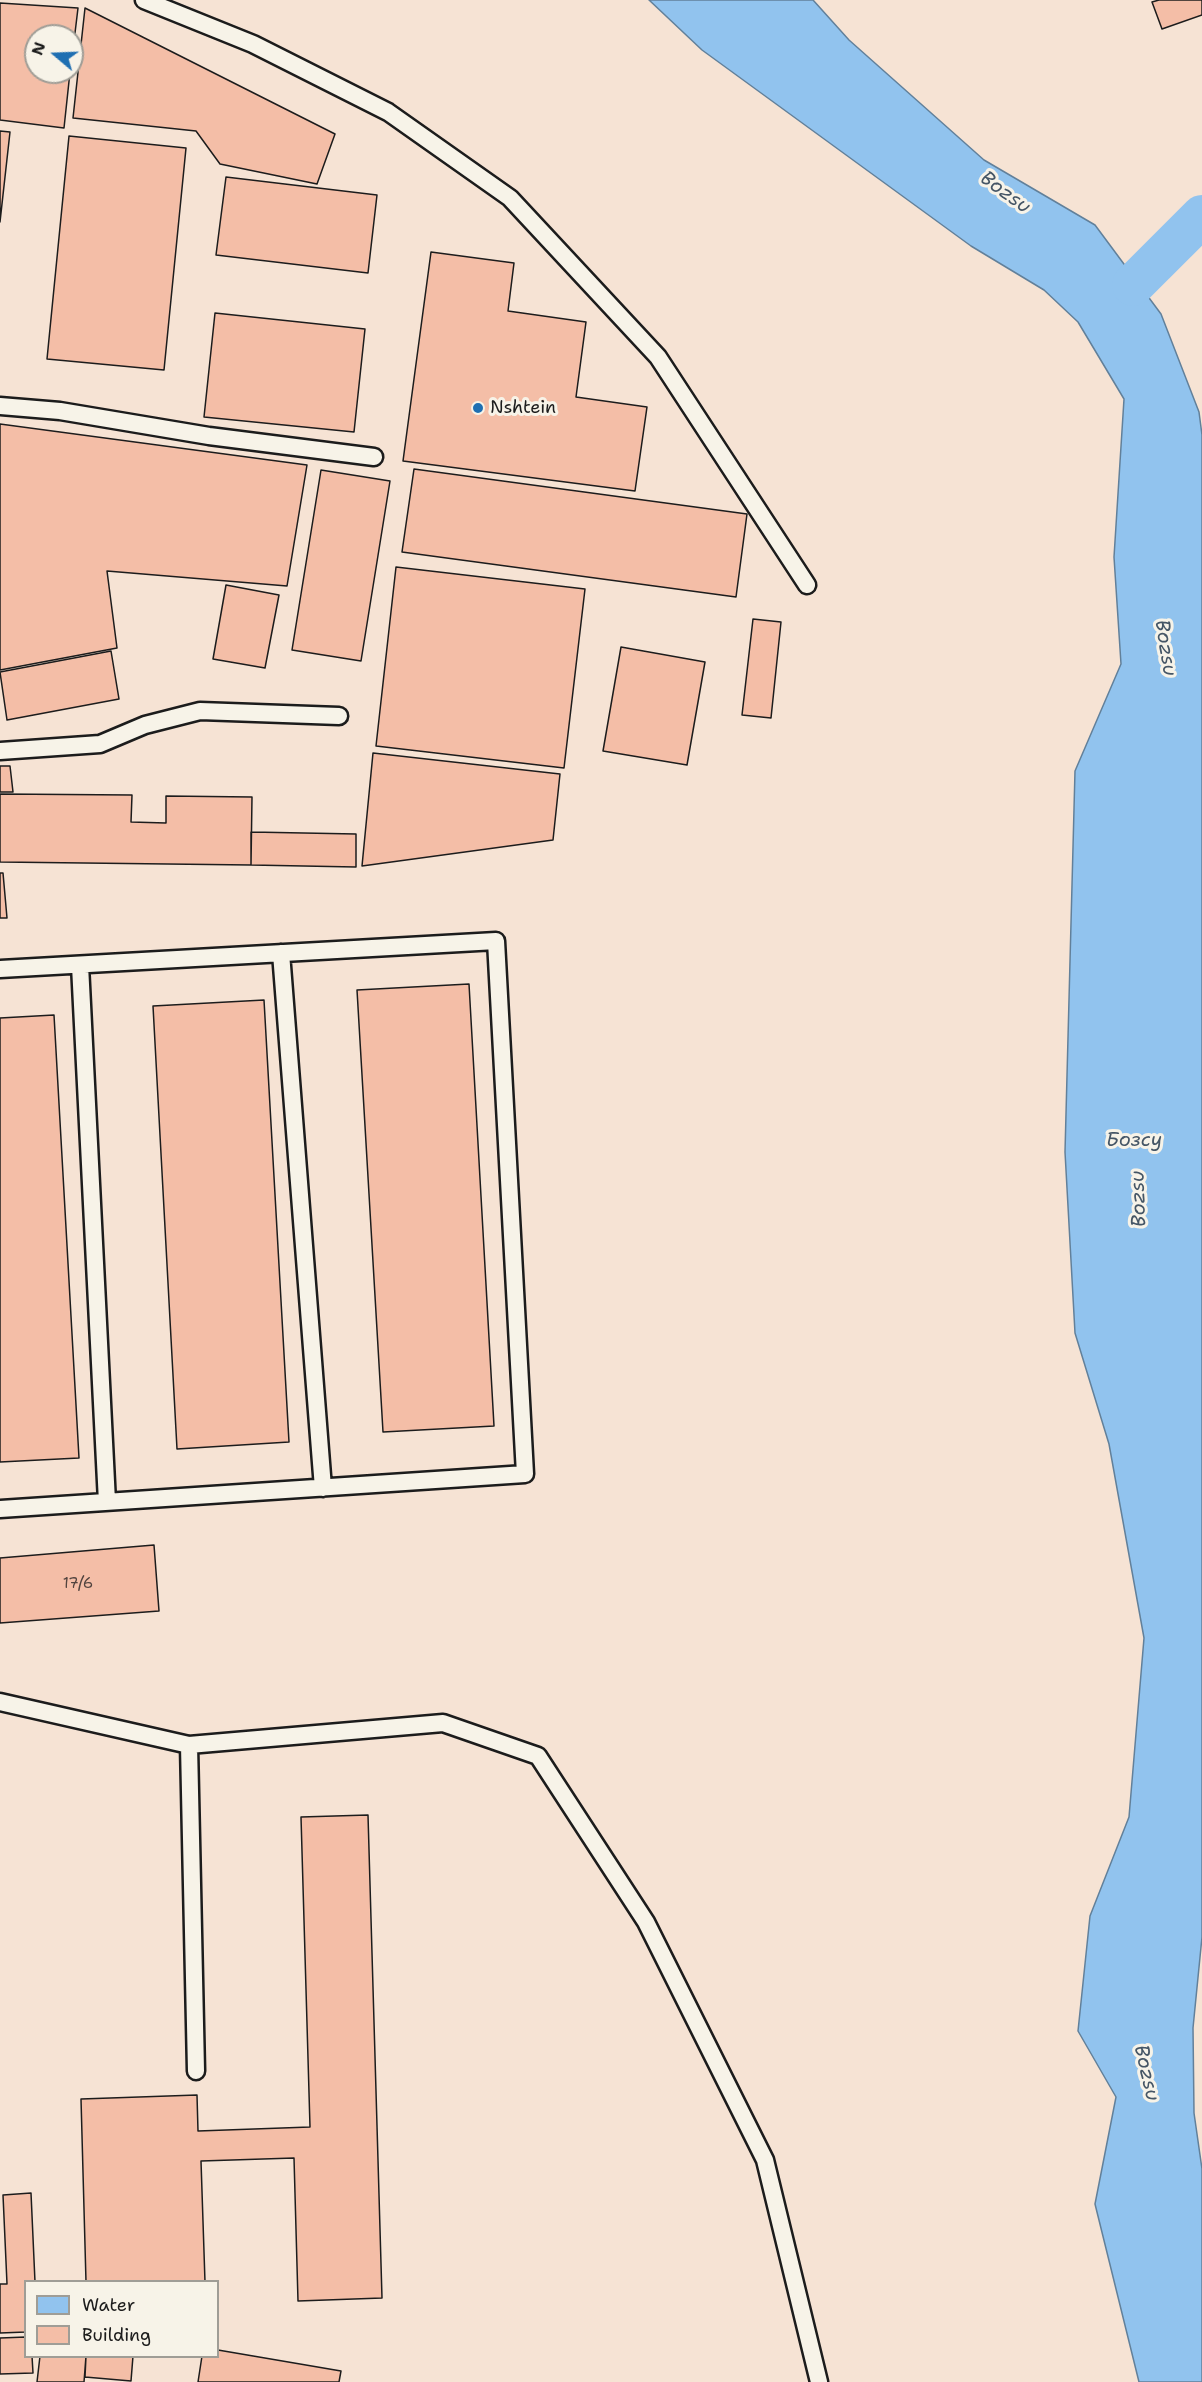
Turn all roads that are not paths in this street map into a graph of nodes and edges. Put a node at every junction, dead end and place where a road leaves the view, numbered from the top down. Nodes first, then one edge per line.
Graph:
1 (144, 0) edge
2 (0, 406) edge
3 (374, 457) dead end
4 (807, 585) dead end
5 (339, 716) dead end
6 (0, 751) edge
7 (281, 953) junction
8 (80, 964) junction
9 (0, 969) edge
10 (323, 1488) junction
11 (107, 1502) junction
12 (0, 1509) edge
13 (0, 1702) edge
14 (189, 1745) junction
15 (196, 2071) dead end
16 (819, 2382) edge

1 - 4 lane
2 - 3 lane
5 - 6 lane
7 - 8 lane
7 - 10 lane
7 - 10 lane
8 - 9 lane
8 - 11 lane
10 - 11 lane
11 - 12 lane
13 - 14 lane
14 - 15 lane
14 - 16 lane

